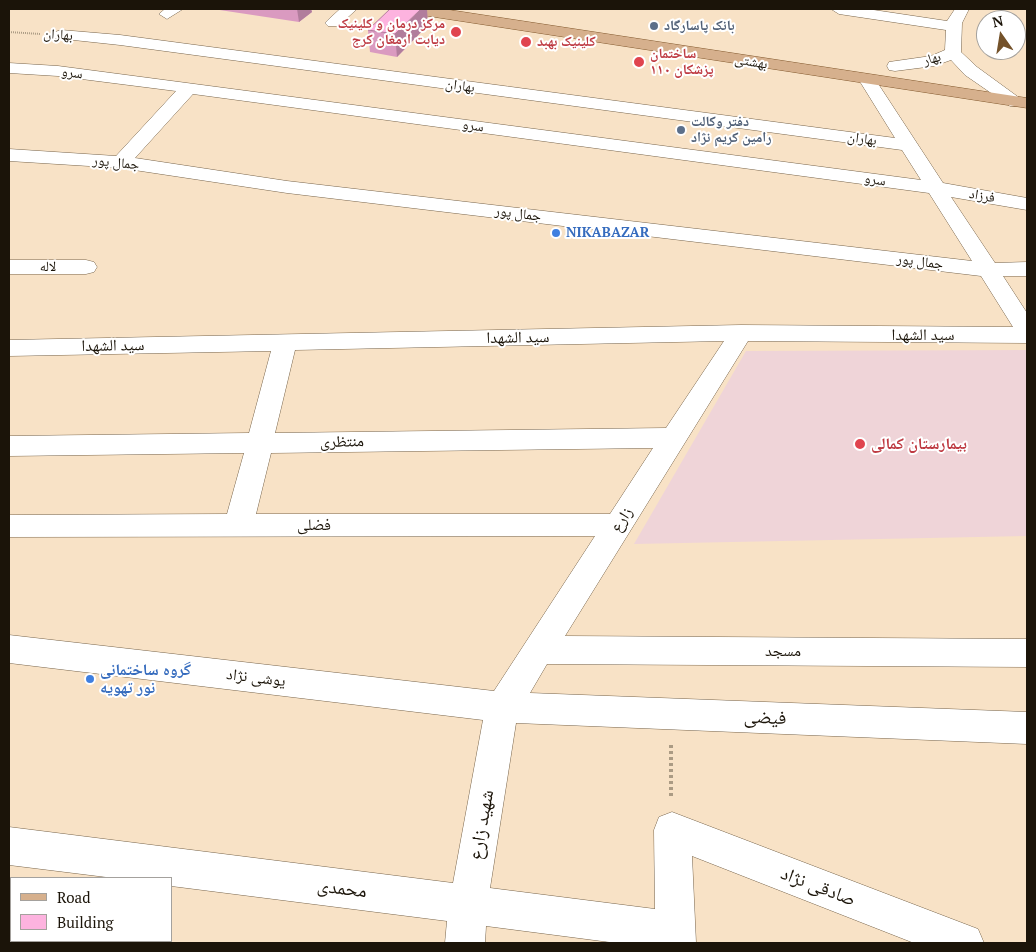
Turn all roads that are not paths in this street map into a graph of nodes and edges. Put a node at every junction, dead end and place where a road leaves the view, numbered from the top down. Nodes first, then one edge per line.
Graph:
1 (349, 9) edge
2 (501, 9) edge
3 (840, 9) edge
4 (961, 9) edge
5 (411, 11) edge
6 (333, 23) dead end
7 (954, 27) junction
8 (61, 35) road end
9 (777, 48) dead end
10 (953, 53) junction
11 (895, 66) junction
12 (9, 68) edge
13 (871, 71) junction
14 (984, 80) junction
15 (1027, 87) edge
16 (189, 88) junction
17 (1022, 103) edge
18 (911, 146) junction
19 (9, 155) edge
20 (121, 162) junction
21 (937, 188) junction
22 (1027, 204) edge
23 (86, 267) dead end
24 (9, 268) edge
25 (1027, 269) edge
26 (989, 270) junction
27 (1027, 331) edge
28 (741, 334) junction
29 (1027, 336) edge
30 (285, 342) junction
31 (9, 348) edge
32 (675, 438) junction
33 (260, 443) junction
34 (9, 446) edge
35 (618, 525) junction
36 (9, 526) edge
37 (239, 526) junction
38 (9, 649) edge
39 (538, 650) junction
40 (1027, 652) edge
41 (502, 707) junction
42 (1027, 728) edge
43 (9, 846) edge
44 (468, 906) junction
45 (676, 937) edge
46 (464, 943) edge
47 (964, 943) edge

1 - 6 street
2 - 9 main road, بهشتى
3 - 7 street
4 - 7 street, بهار
5 - 13 main road, بهشتى
7 - 10 street, بهار
8 - 18 street, بهاران
10 - 11 street, بهار
10 - 14 street
11 - 13 main road, بهشتى
11 - 14 main road, بهشتى
12 - 16 street, سرو
13 - 17 main road, بهشتى
13 - 18 street
14 - 15 main road, بهشتى
14 - 17 street
16 - 20 street
16 - 21 street, سرو
18 - 21 street
19 - 20 street, جمال پور
20 - 26 street, جمال پور
21 - 22 street, فرزاد
21 - 26 street
23 - 24 street, لاله
25 - 26 street, جمال پور
26 - 27 street
28 - 29 street, سید الشهدا
28 - 30 street, سید الشهدا
28 - 32 street, زارع
30 - 31 street, سید الشهدا
30 - 33 street
32 - 33 street, منتظری
32 - 35 street, زارع
33 - 34 street, منتظری
33 - 37 street
35 - 37 street, فضلی
35 - 39 street, زارع
36 - 37 street, فضلی
38 - 41 street, یوشی نژاد
39 - 40 street, مسجد
39 - 41 street, زارع
41 - 42 street, فیضی
41 - 44 street, شهید زارع
43 - 44 street, محمدی
44 - 45 street, محمدی
44 - 46 street, شهید زارع
45 - 47 street, صادقی نژاد

